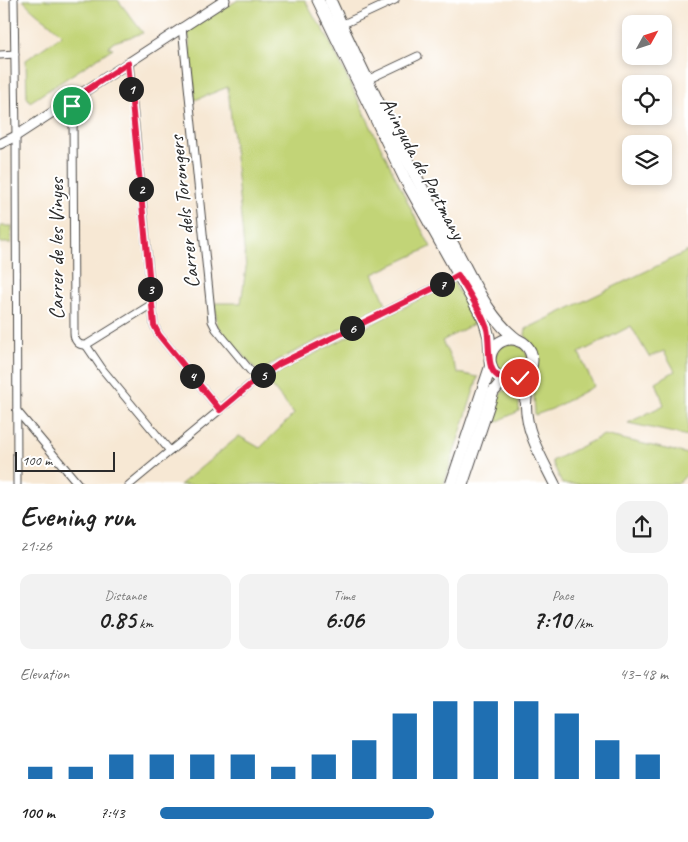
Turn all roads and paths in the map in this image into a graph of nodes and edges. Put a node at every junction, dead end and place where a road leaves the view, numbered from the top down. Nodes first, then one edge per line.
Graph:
1 (14, 0) edge
2 (224, 0) edge
3 (318, 0) edge
4 (330, 0) edge
5 (395, 0) edge
6 (341, 25) junction
7 (182, 27) junction
8 (0, 54) edge
9 (15, 54) junction
10 (418, 56) dead end
11 (128, 63) junction
12 (367, 80) junction
13 (72, 100) junction
14 (16, 136) junction
15 (0, 144) edge
16 (458, 275) junction
17 (152, 304) junction
18 (519, 340) junction
19 (86, 344) junction
20 (490, 360) junction
21 (531, 364) junction
22 (257, 379) junction
23 (510, 380) junction
24 (526, 403) junction
25 (220, 410) junction
26 (17, 411) junction
27 (170, 451) junction
28 (17, 484) edge
29 (79, 484) edge
30 (129, 484) edge
31 (451, 484) edge
32 (462, 484) edge
33 (555, 484) edge

1 - 9 street
2 - 7 street
3 - 16 main road, Avinguda de Portmany
4 - 6 main road, Avinguda de Portmany
5 - 6 street
6 - 12 main road, Avinguda de Portmany
7 - 11 street
7 - 22 street, Carrer dels Torongers
8 - 9 street
9 - 14 street
10 - 12 street
11 - 13 street
11 - 17 street
12 - 18 main road, Avinguda de Portmany
13 - 14 street
13 - 19 street, Carrer de les Vinyes
14 - 15 street
14 - 26 street
16 - 20 main road, Avinguda de Portmany
16 - 22 street
17 - 19 street
17 - 25 street
18 - 20 main road
18 - 21 main road
19 - 27 street, Carrer de les Vinyes
20 - 23 main road
20 - 31 main road
21 - 23 main road
21 - 24 main road
22 - 25 street
23 - 24 main road
23 - 32 main road
24 - 33 main road
25 - 27 street
26 - 28 street
26 - 29 street
27 - 30 street

